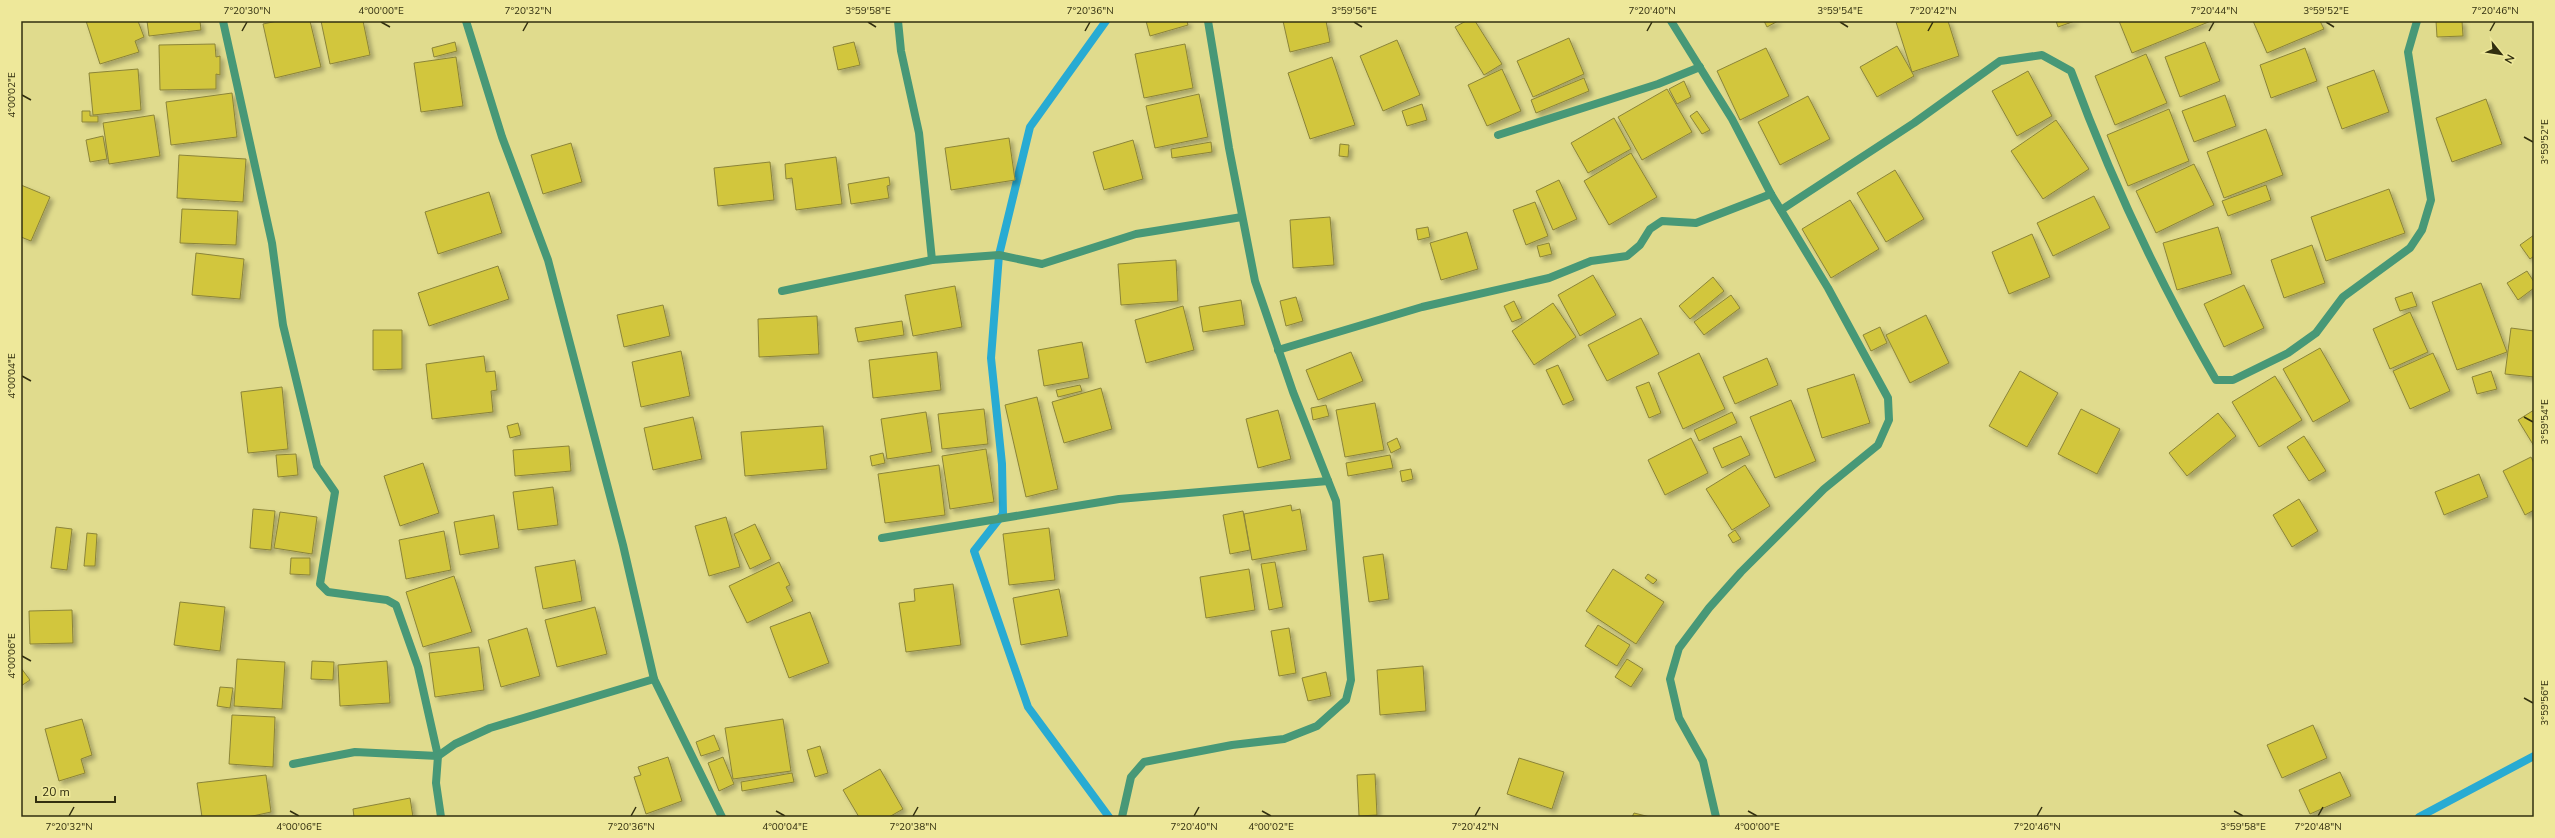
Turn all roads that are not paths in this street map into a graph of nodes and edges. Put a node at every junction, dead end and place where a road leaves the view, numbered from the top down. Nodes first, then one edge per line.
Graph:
1 (223, 21) edge
2 (466, 21) edge
3 (898, 21) edge
4 (1208, 21) edge
5 (1671, 21) edge
6 (2417, 21) edge
7 (1700, 67) junction
8 (1498, 135) dead end
9 (1772, 194) junction
10 (1781, 210) junction
11 (1242, 216) junction
12 (932, 260) junction
13 (782, 291) dead end
14 (1278, 350) junction
15 (1328, 480) junction
16 (882, 538) dead end
17 (654, 679) junction
18 (438, 756) junction
19 (293, 764) dead end
20 (441, 817) edge
21 (722, 817) edge
22 (1122, 817) edge
23 (1716, 817) edge

1 - 18 street
2 - 17 street
3 - 12 street
4 - 11 street
5 - 7 street
6 - 10 street
7 - 8 street
7 - 9 street
9 - 10 street
9 - 14 street
10 - 23 street
11 - 12 street
11 - 14 street
12 - 13 street
14 - 15 street
15 - 16 street
15 - 22 street
17 - 18 street
17 - 21 street
18 - 19 street
18 - 20 street

